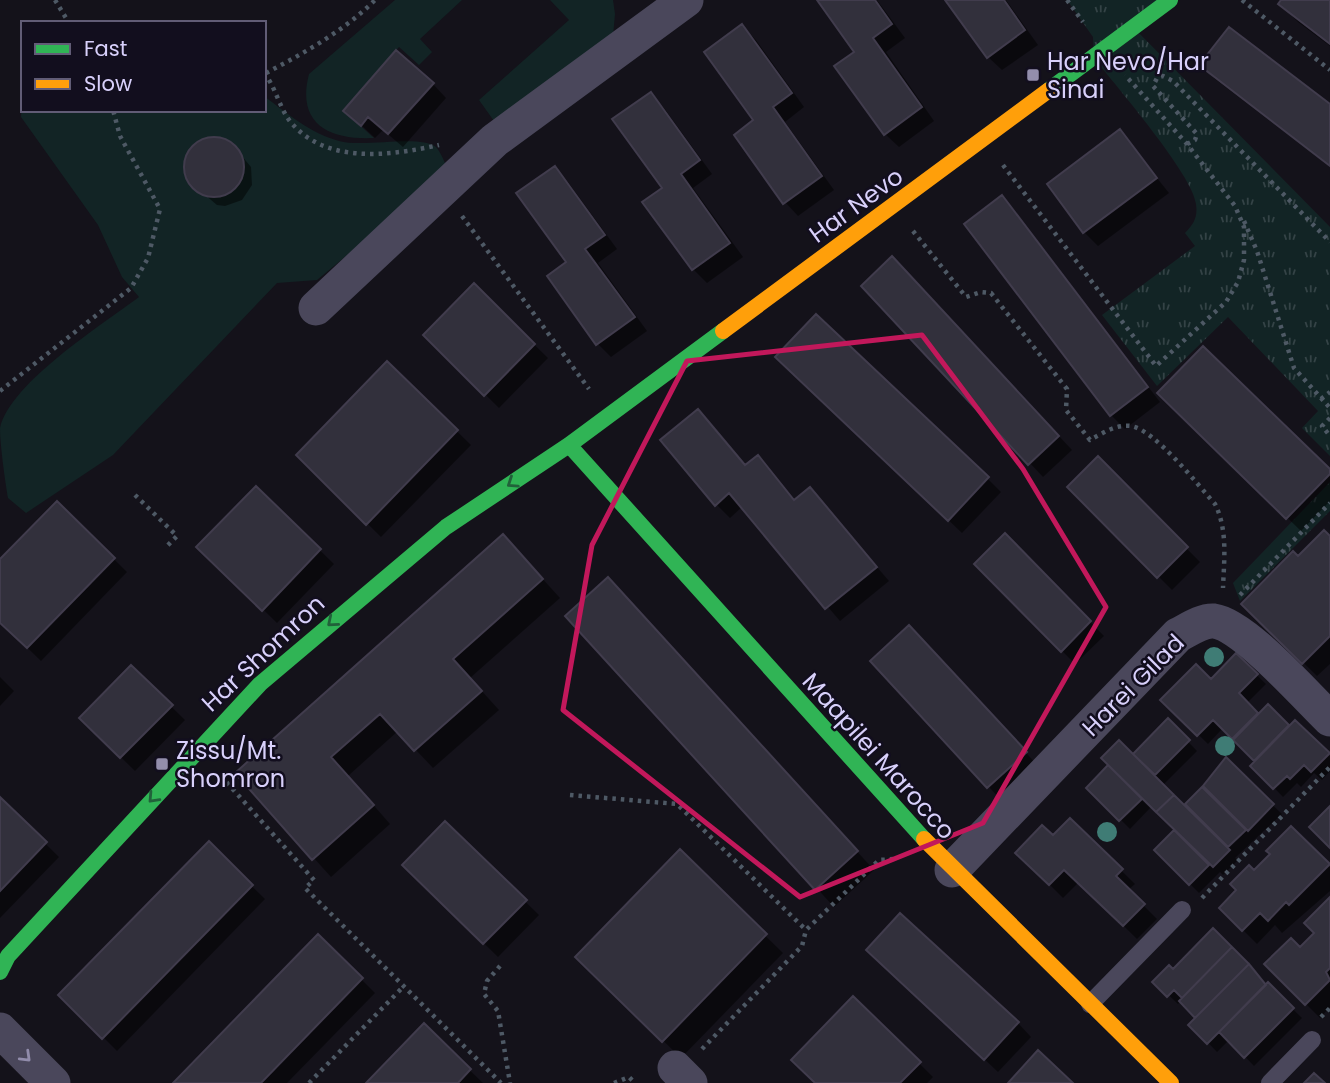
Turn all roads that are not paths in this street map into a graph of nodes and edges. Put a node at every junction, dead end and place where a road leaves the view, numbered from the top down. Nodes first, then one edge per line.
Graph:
1 (687, 0) edge
2 (1170, 0) edge
3 (316, 308) dead end
4 (569, 445) junction
5 (1330, 719) edge
6 (951, 870) junction
7 (1182, 910) road end
8 (0, 971) edge
9 (1090, 1004) junction
10 (0, 1030) edge
11 (1312, 1040) dead end
12 (53, 1083) edge
13 (1171, 1083) edge
14 (1270, 1083) edge

1 - 3 street
2 - 4 street, Har Nevo
4 - 6 street, Maapilei Marocco
4 -> 8 street, Har Shomron
5 - 6 street, Harei Gilad
6 - 9 street, Maapilei Marocco
7 - 9 lane
9 - 13 street, Maapilei Marocco
10 -> 12 street
11 - 14 lane

